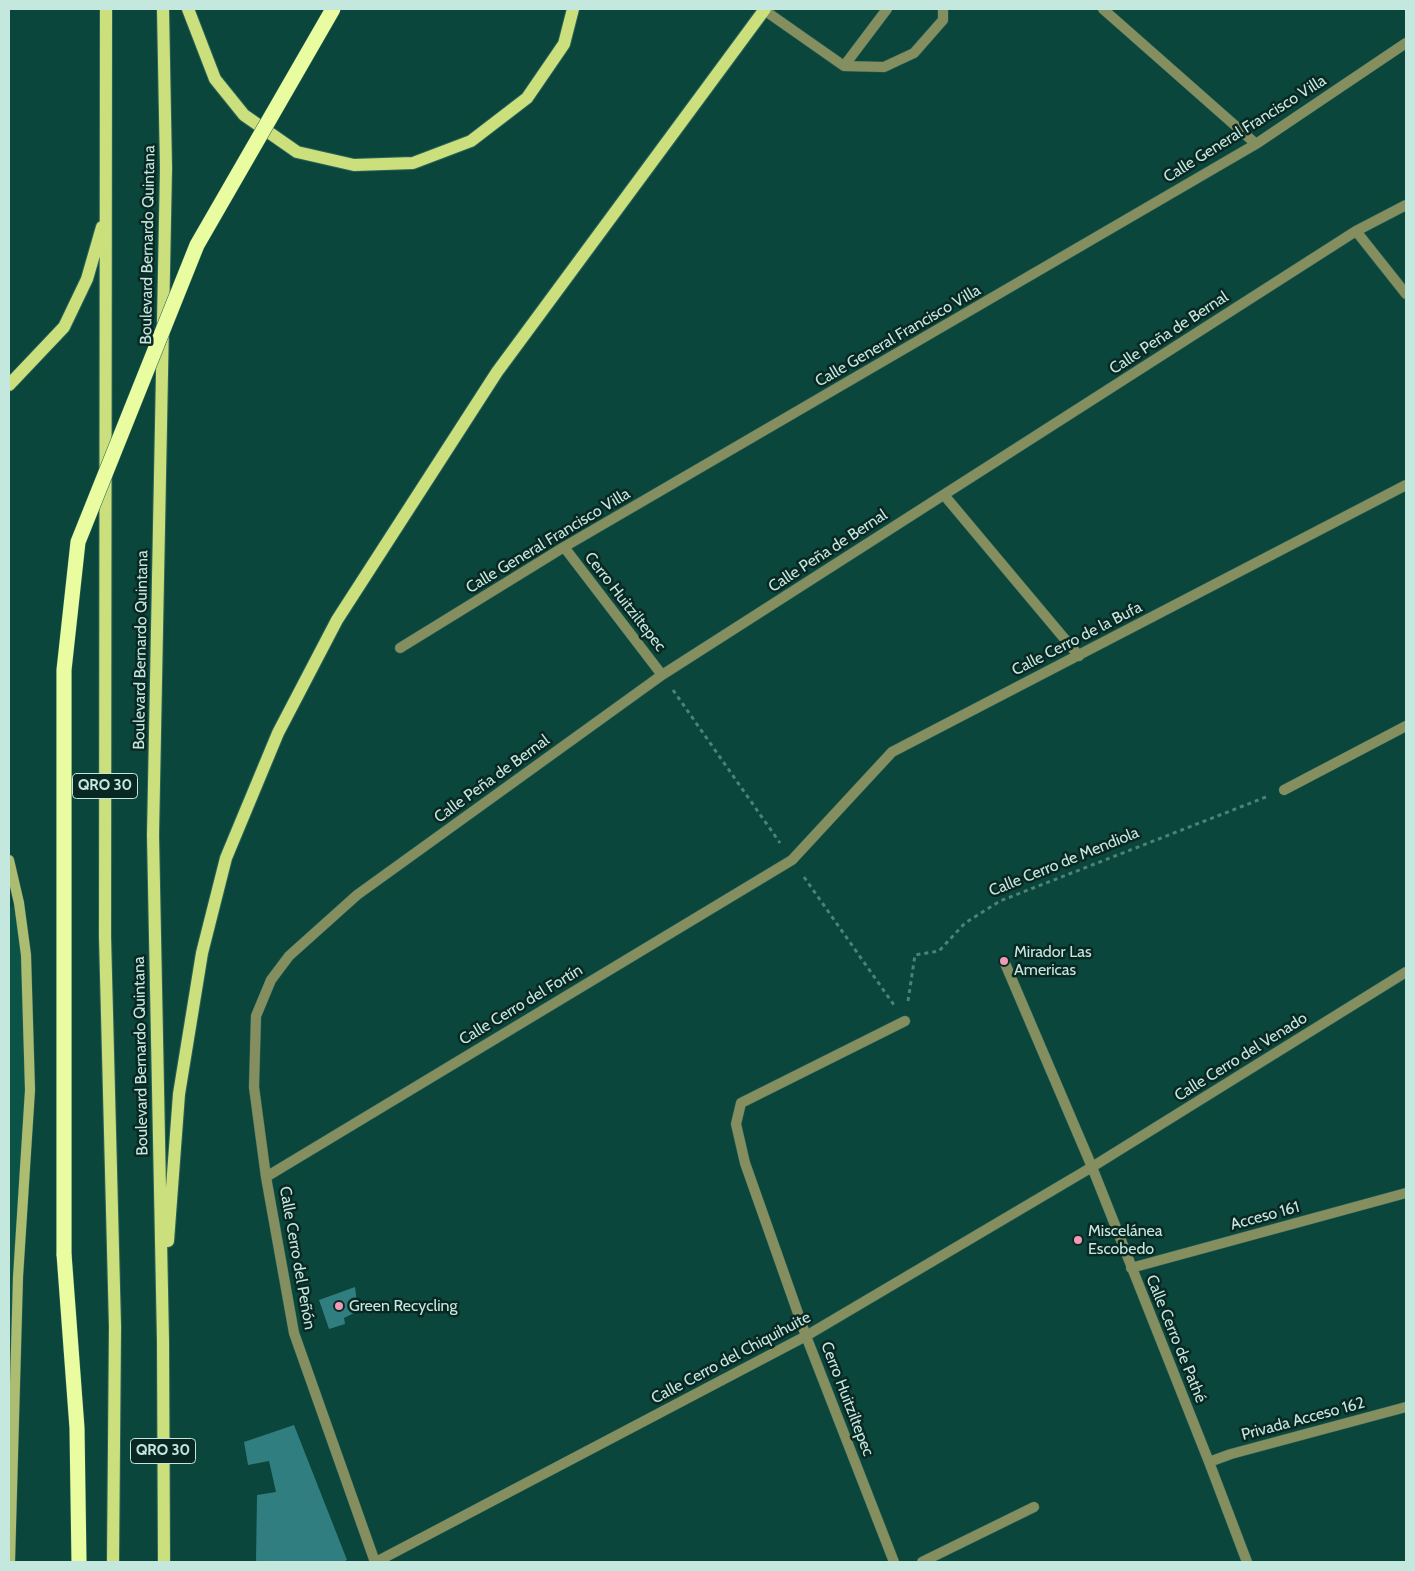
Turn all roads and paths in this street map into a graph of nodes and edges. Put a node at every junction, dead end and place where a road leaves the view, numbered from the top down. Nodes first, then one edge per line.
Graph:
1 (106, 9) edge
2 (163, 9) edge
3 (188, 9) edge
4 (333, 9) edge
5 (573, 9) edge
6 (887, 9) edge
7 (943, 9) edge
8 (1103, 9) edge
9 (764, 10) edge
10 (1406, 43) edge
11 (844, 66) junction
12 (1256, 144) junction
13 (107, 147) junction
14 (1406, 205) edge
15 (1356, 231) junction
16 (1406, 294) edge
17 (9, 385) edge
18 (1406, 485) edge
19 (944, 495) junction
20 (564, 547) junction
21 (400, 648) dead end
22 (1079, 656) junction
23 (662, 675) junction
24 (1406, 726) edge
25 (1284, 790) joint
26 (9, 860) edge
27 (792, 860) joint
28 (289, 956) joint
29 (1004, 961) dead end
30 (1406, 972) edge
31 (905, 1021) joint
32 (1092, 1168) junction
33 (266, 1177) junction
34 (1406, 1193) edge
35 (1131, 1268) junction
36 (13, 1279) edge
37 (806, 1336) junction
38 (163, 1341) junction
39 (1406, 1407) edge
40 (1209, 1462) junction
41 (1034, 1507) dead end
42 (10, 1562) edge
43 (79, 1562) edge
44 (113, 1562) edge
45 (164, 1562) edge
46 (376, 1562) edge
47 (894, 1562) edge
48 (922, 1562) edge
49 (1247, 1562) edge

1 - 13 main road, Boulevard Bernardo Quintana / QRO 30
2 - 38 main road, Boulevard Bernardo Quintana / QRO 30
3 - 5 main road
4 - 43 highway, bridge
6 - 11 street
7 - 11 street
8 - 12 street
9 - 11 street
9 - 38 main road
10 - 12 street, Calle General Francisco Villa
12 - 20 street, Calle General Francisco Villa
13 - 17 main road
13 - 44 main road, Boulevard Bernardo Quintana / QRO 30
14 - 15 street, Calle Peña de Bernal
15 - 16 street
15 - 19 street, Calle Peña de Bernal
18 - 22 street, Calle Cerro de la Bufa
19 - 22 street
19 - 23 street, Calle Peña de Bernal
20 - 21 street, Calle General Francisco Villa
20 - 23 street, Cerro Huitziltepec
22 - 27 street, Calle Cerro de la Bufa
23 - 28 street, Calle Peña de Bernal
24 - 25 street
25 - 31 path, Calle Cerro de Mendiola
26 - 36 street
27 - 33 street, Calle Cerro del Fortín
28 - 33 street, Calle Cerro del Peñón
29 - 32 street, Calle Cerro de Pathé
30 - 32 street, Calle Cerro del Venado
31 - 37 street, Cerro Huitziltepec
32 - 35 street, Calle Cerro de Pathé
32 - 37 street, Calle Cerro del Chiquihuite
33 - 46 street, Calle Cerro del Peñón
34 - 35 street, Acceso 161
35 - 40 street, Calle Cerro de Pathé
36 - 42 street
37 - 46 street, Calle Cerro del Chiquihuite
37 - 47 street, Cerro Huitziltepec
38 - 45 main road, Boulevard Bernardo Quintana / QRO 30
39 - 40 street, Privada Acceso 162
40 - 49 street, Calle Cerro de Pathé
41 - 48 street

